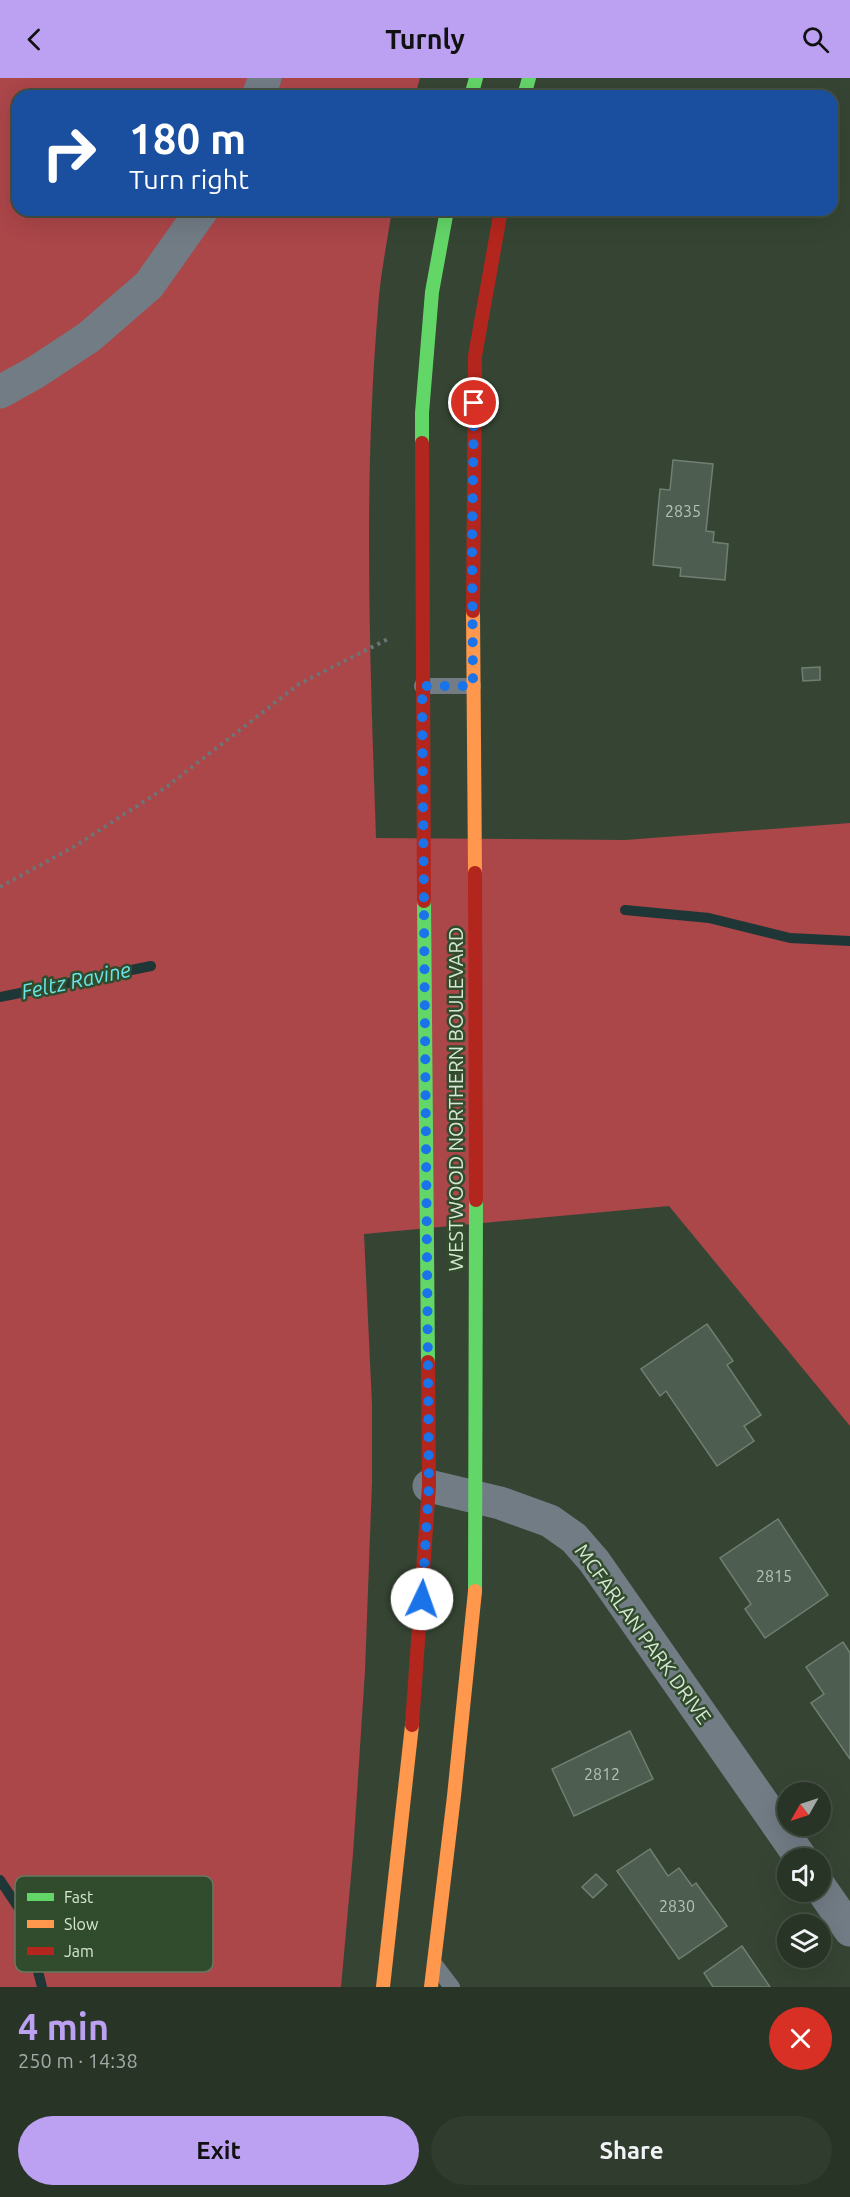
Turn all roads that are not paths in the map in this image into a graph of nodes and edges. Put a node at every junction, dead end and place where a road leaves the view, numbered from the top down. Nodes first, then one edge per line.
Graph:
1 (198, 216) edge
2 (446, 216) edge
3 (500, 216) edge
4 (0, 392) edge
5 (422, 686) junction
6 (473, 686) junction
7 (429, 1485) junction
8 (475, 1497) junction
9 (794, 1848) edge
10 (830, 1902) edge
11 (850, 1930) edge
12 (434, 1963) junction
13 (383, 1987) edge
14 (431, 1987) edge
15 (452, 1987) edge

1 - 4 street
2 - 5 main road, WESTWOOD NORTHERN BOULEVARD
3 - 6 main road, WESTWOOD NORTHERN BOULEVARD
5 - 6 lane
5 - 7 main road, WESTWOOD NORTHERN BOULEVARD
6 - 8 main road, WESTWOOD NORTHERN BOULEVARD
7 - 8 street, MCFARLAN PARK DRIVE
7 - 13 main road, WESTWOOD NORTHERN BOULEVARD
8 - 9 street, MCFARLAN PARK DRIVE
8 - 12 main road, WESTWOOD NORTHERN BOULEVARD
10 - 11 street
12 - 14 main road, WESTWOOD NORTHERN BOULEVARD
12 - 15 lane

